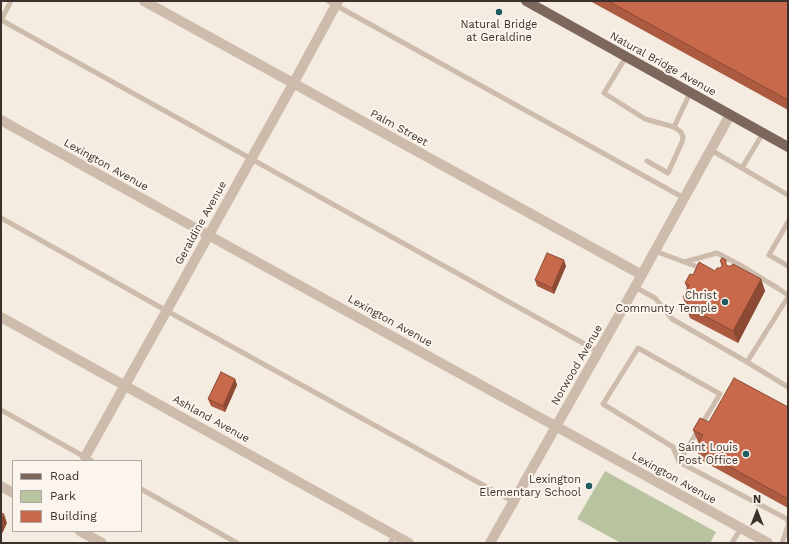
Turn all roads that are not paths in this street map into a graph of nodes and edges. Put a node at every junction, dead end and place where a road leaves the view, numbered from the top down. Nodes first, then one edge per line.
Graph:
1 (11, 1) edge
2 (144, 1) edge
3 (526, 1) edge
4 (334, 2) edge
5 (626, 57) junction
6 (293, 84) junction
7 (690, 93) junction
8 (730, 116) junction
9 (1, 120) edge
10 (674, 127) junction
11 (763, 133) junction
12 (788, 147) edge
13 (711, 150) junction
14 (251, 158) junction
15 (646, 161) dead end
16 (742, 168) junction
17 (788, 195) edge
18 (684, 198) junction
19 (1, 218) edge
20 (788, 222) edge
21 (208, 235) junction
22 (655, 251) junction
23 (684, 262) junction
24 (788, 266) edge
25 (710, 272) edge
26 (642, 275) junction
27 (635, 287) junction
28 (788, 296) edge
29 (167, 311) junction
30 (1, 316) edge
31 (598, 352) junction
32 (747, 362) junction
33 (125, 385) junction
34 (788, 387) edge
35 (1, 410) edge
36 (556, 426) junction
37 (89, 459) edge
38 (678, 462) junction
39 (1, 486) edge
40 (142, 490) edge
41 (12, 492) edge
42 (514, 502) junction
43 (788, 525) edge
44 (740, 528) junction
45 (82, 532) edge
46 (392, 539) edge
47 (102, 543) edge
48 (237, 543) edge
49 (409, 543) edge
50 (490, 543) edge
51 (732, 543) edge
52 (768, 543) edge
53 (782, 543) edge

1 - 14 lane
2 - 6 street, Palm Street
3 - 5 main road, Natural Bridge Avenue
4 - 6 street, Geraldine Avenue
4 - 18 lane
5 - 7 main road, Natural Bridge Avenue
5 - 10 lane
6 - 14 street, Geraldine Avenue
6 - 26 street, Palm Street
7 - 8 main road, Natural Bridge Avenue
7 - 10 lane
8 - 11 main road, Natural Bridge Avenue
8 - 13 street, Norwood Avenue
9 - 21 street, Lexington Avenue
10 - 15 lane
11 - 12 main road, Natural Bridge Avenue
11 - 16 lane
13 - 16 lane
13 - 18 street, Norwood Avenue
14 - 21 street, Geraldine Avenue
14 - 31 lane
16 - 17 lane
18 - 22 street, Norwood Avenue
19 - 29 lane
20 - 24 lane
21 - 29 street, Geraldine Avenue
21 - 36 street, Lexington Avenue
22 - 23 lane
22 - 26 street, Norwood Avenue
23 - 25 lane
23 - 28 lane
26 - 27 street, Norwood Avenue
27 - 31 street, Norwood Avenue
27 - 32 lane
28 - 32 lane
29 - 33 street, Geraldine Avenue
29 - 42 lane
30 - 33 street, Ashland Avenue
31 - 36 street, Norwood Avenue
32 - 34 lane
33 - 37 street, Geraldine Avenue
33 - 46 street, Ashland Avenue
35 - 37 lane
36 - 42 street, Norwood Avenue
36 - 44 street, Lexington Avenue
38 - 38 lane
38 - 43 lane
39 - 41 street
40 - 48 lane
42 - 50 street, Norwood Avenue
43 - 53 lane
44 - 51 lane
44 - 52 street, Lexington Avenue
45 - 47 street
46 - 49 street, Ashland Avenue

